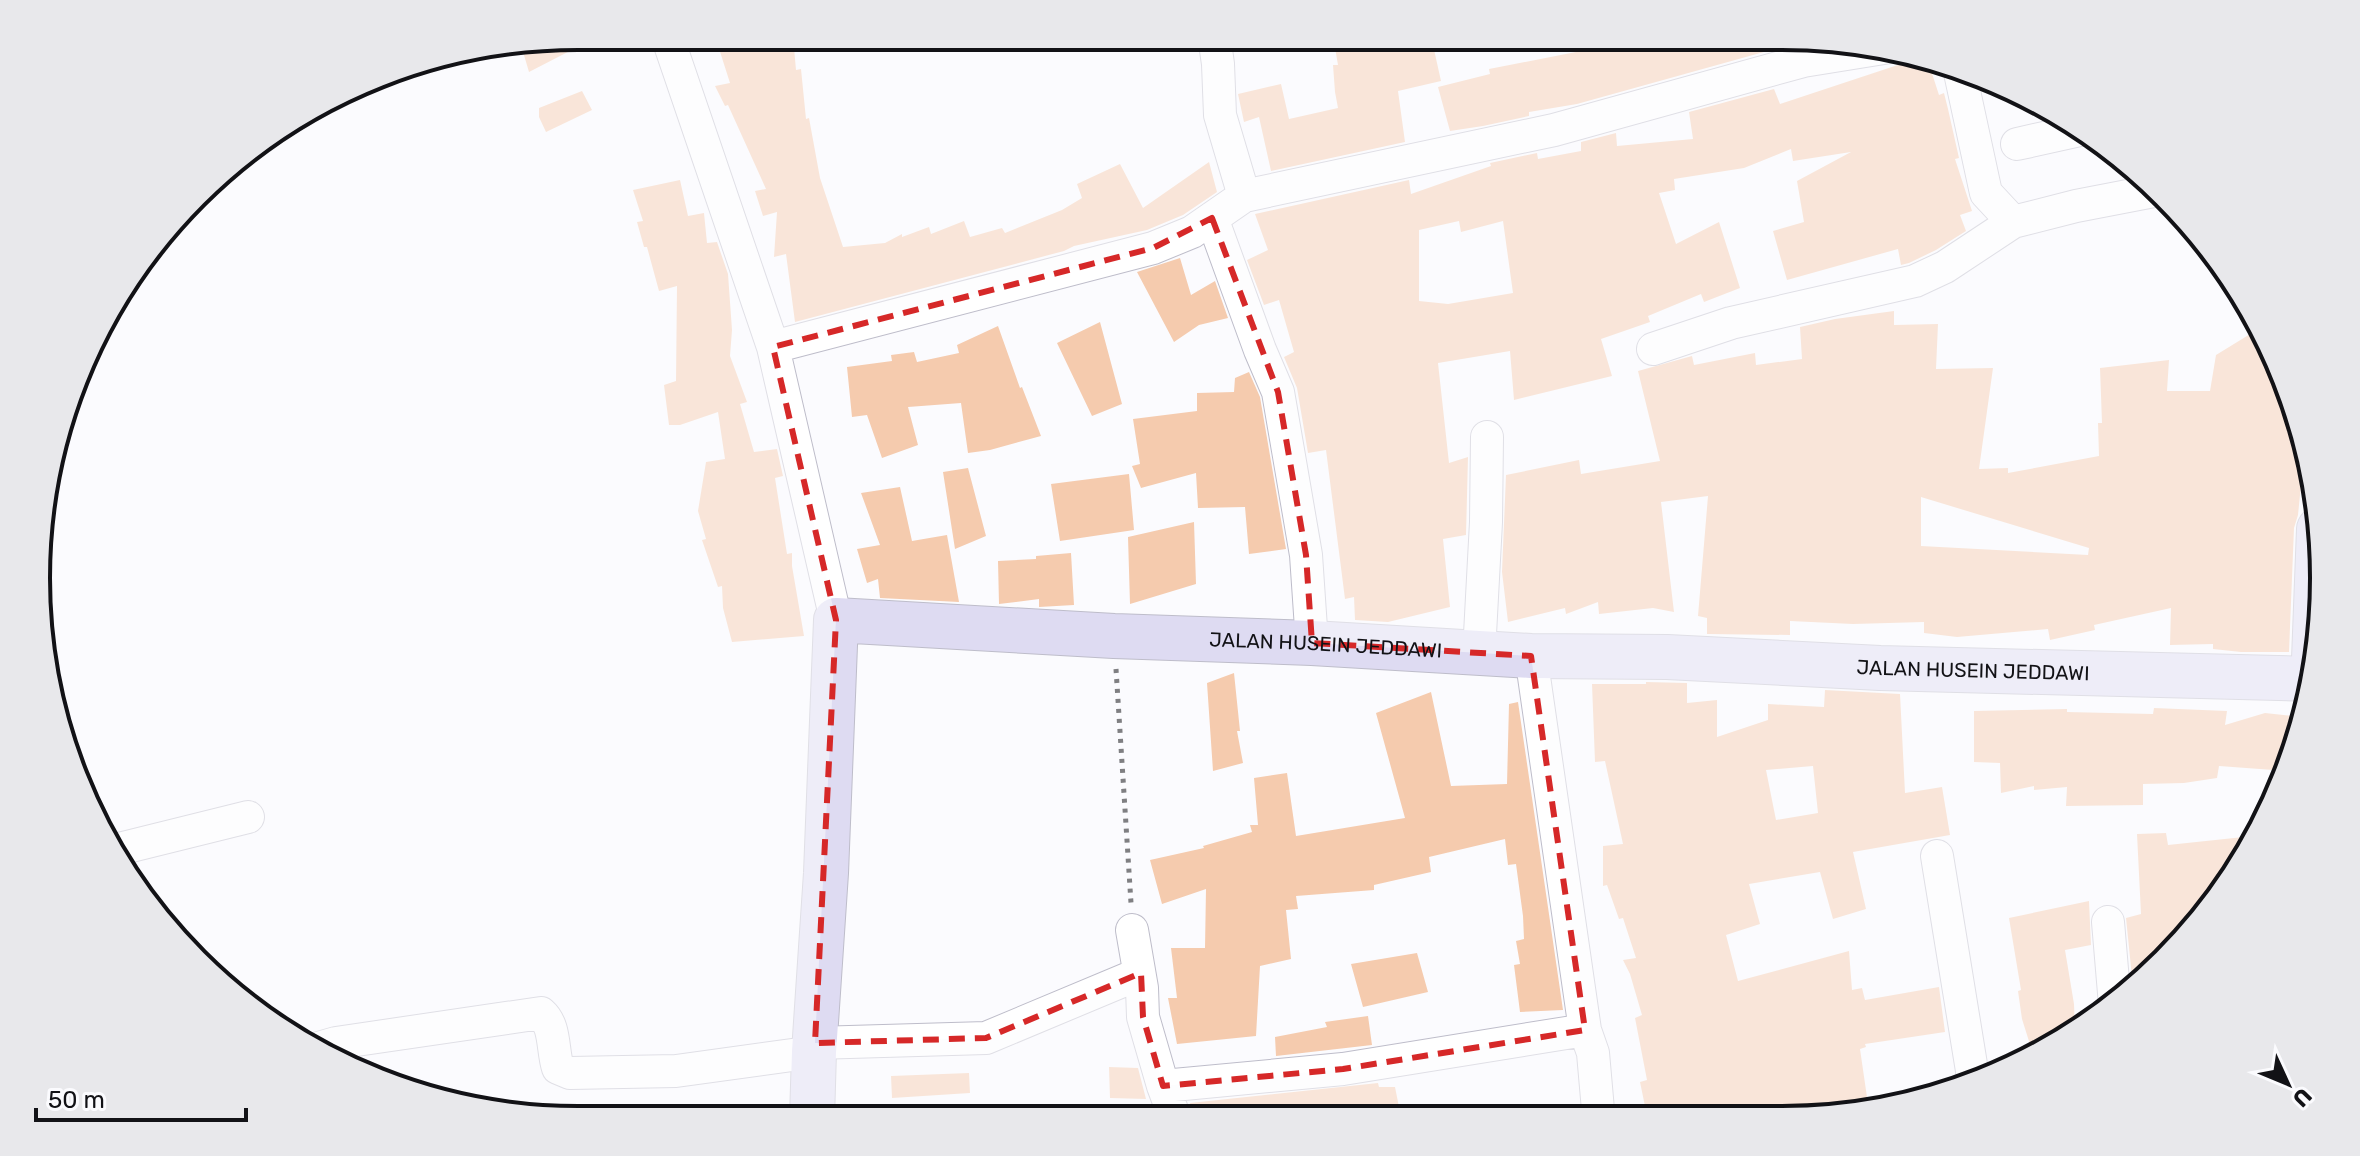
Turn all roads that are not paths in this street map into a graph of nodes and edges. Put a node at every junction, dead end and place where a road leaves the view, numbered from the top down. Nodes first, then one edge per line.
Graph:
1 (672, 50) edge
2 (1216, 50) edge
3 (1798, 50) edge
4 (1962, 82) edge
5 (2066, 133) edge
6 (2017, 144) dead end
7 (2143, 193) edge
8 (1244, 196) junction
9 (1212, 218) junction
10 (2013, 222) junction
11 (773, 347) junction
12 (1653, 349) dead end
13 (1487, 437) dead end
14 (836, 620) junction
15 (1312, 643) junction
16 (1479, 653) junction
17 (1531, 656) junction
18 (2300, 681) edge
19 (248, 817) dead end
20 (125, 848) edge
21 (1937, 856) dead end
22 (2108, 922) dead end
23 (1132, 930) road end
24 (1139, 974) junction
25 (2114, 988) edge
26 (1585, 1030) junction
27 (331, 1044) edge
28 (814, 1048) junction
29 (1972, 1071) edge
30 (1163, 1086) junction
31 (812, 1106) edge
32 (1170, 1106) edge
33 (1598, 1106) edge

1 - 11 street
2 - 8 street
3 - 8 street
4 - 10 street
5 - 6 street
7 - 10 street
8 - 9 street
9 - 11 street
9 - 15 street
10 - 12 street
11 - 14 street
13 - 16 street
14 - 15 street, JALAN HUSEIN JEDDAWI
14 - 28 street
15 - 16 street, JALAN HUSEIN JEDDAWI
16 - 17 street, JALAN HUSEIN JEDDAWI
17 - 18 street, JALAN HUSEIN JEDDAWI
17 - 26 street
19 - 20 street
21 - 29 street
22 - 25 street
23 - 24 street
24 - 28 street
24 - 30 street
26 - 30 street
26 - 33 street
27 - 28 street
28 - 31 street
30 - 32 street

